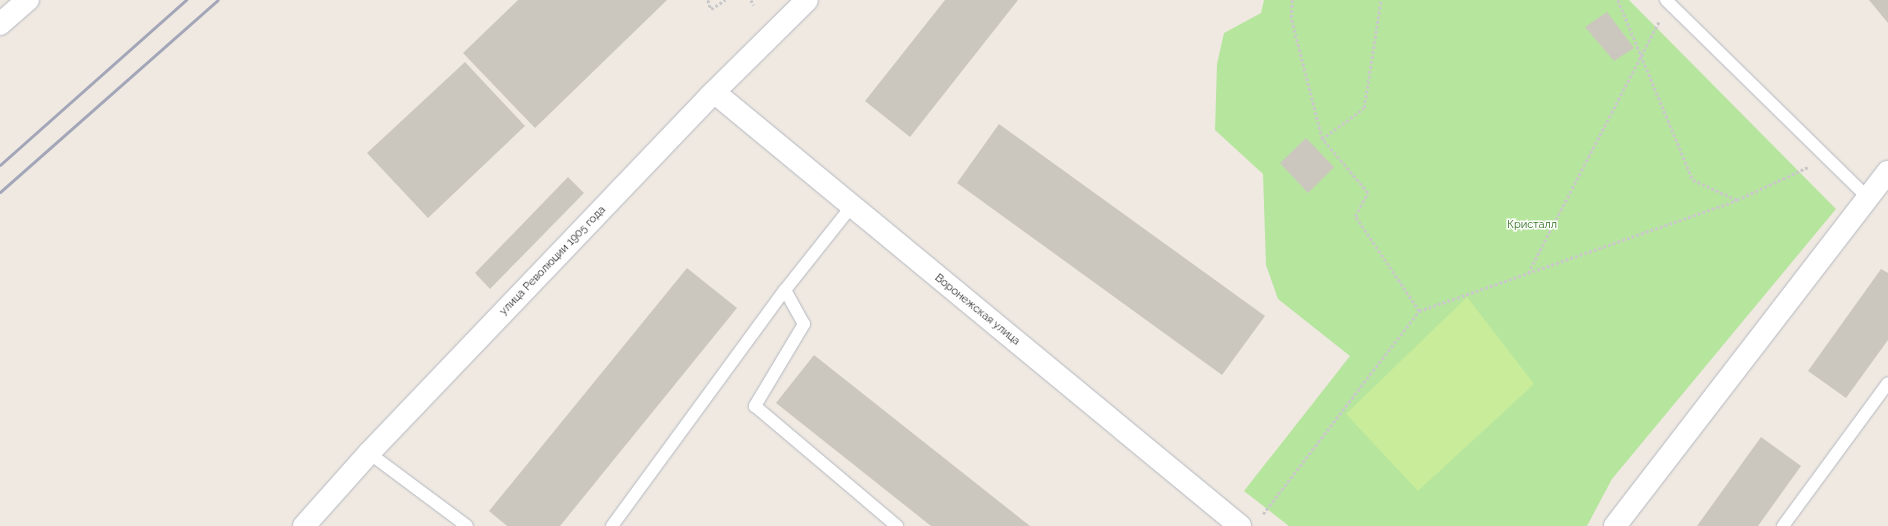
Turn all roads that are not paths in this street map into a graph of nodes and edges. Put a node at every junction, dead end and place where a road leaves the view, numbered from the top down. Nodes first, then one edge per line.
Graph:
1 (28, 0) edge
2 (807, 0) edge
3 (1668, 1) edge
4 (0, 24) edge
5 (714, 92) junction
6 (1888, 172) edge
7 (1868, 198) junction
8 (851, 207) junction
9 (785, 290) junction
10 (1888, 384) edge
11 (369, 453) junction
12 (1249, 523) edge
13 (304, 526) edge
14 (466, 526) edge
15 (612, 526) edge
16 (897, 526) edge
17 (1615, 526) edge
18 (1783, 526) edge

1 - 4 street
2 - 5 street, улица Революции 1905 года
3 - 7 lane
5 - 8 street, Воронежская улица
5 - 11 street, улица Революции 1905 года
6 - 7 street
7 - 17 street
8 - 9 lane
8 - 12 street, Воронежская улица
9 - 15 lane
9 - 16 lane
10 - 18 lane
11 - 13 street, улица Революции 1905 года
11 - 14 lane

